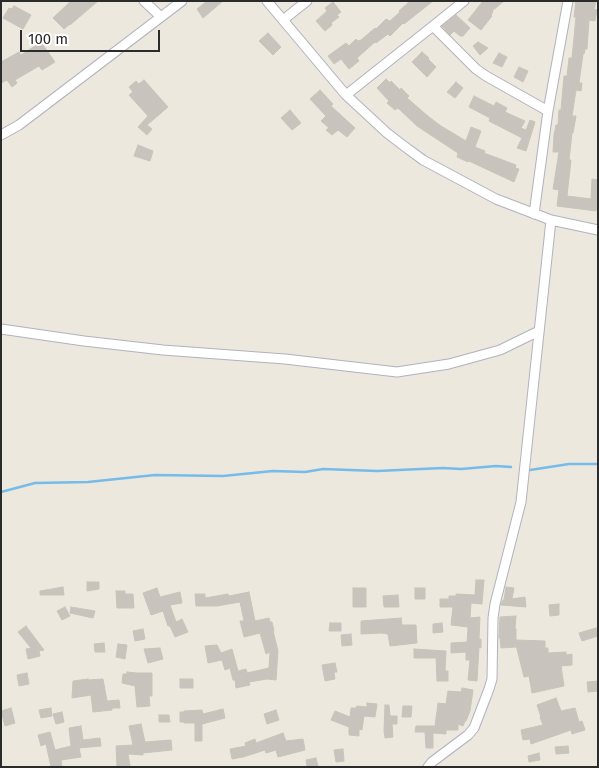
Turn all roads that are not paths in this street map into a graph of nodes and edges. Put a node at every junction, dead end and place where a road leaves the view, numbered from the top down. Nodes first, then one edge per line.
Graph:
1 (144, 1) edge
2 (182, 1) edge
3 (267, 1) edge
4 (307, 1) edge
5 (464, 1) edge
6 (568, 1) edge
7 (161, 17) junction
8 (282, 20) junction
9 (433, 26) junction
10 (346, 95) junction
11 (548, 111) junction
12 (1, 135) edge
13 (534, 214) junction
14 (551, 220) junction
15 (598, 230) edge
16 (1, 329) edge
17 (539, 331) junction
18 (428, 767) edge

1 - 7 street
2 - 7 street
3 - 8 street
4 - 8 street
5 - 9 street
6 - 11 street
7 - 12 street
8 - 10 street
9 - 10 street
9 - 11 street
10 - 13 street
11 - 13 street
13 - 14 street
14 - 15 street
14 - 17 street
16 - 17 street
17 - 18 street

